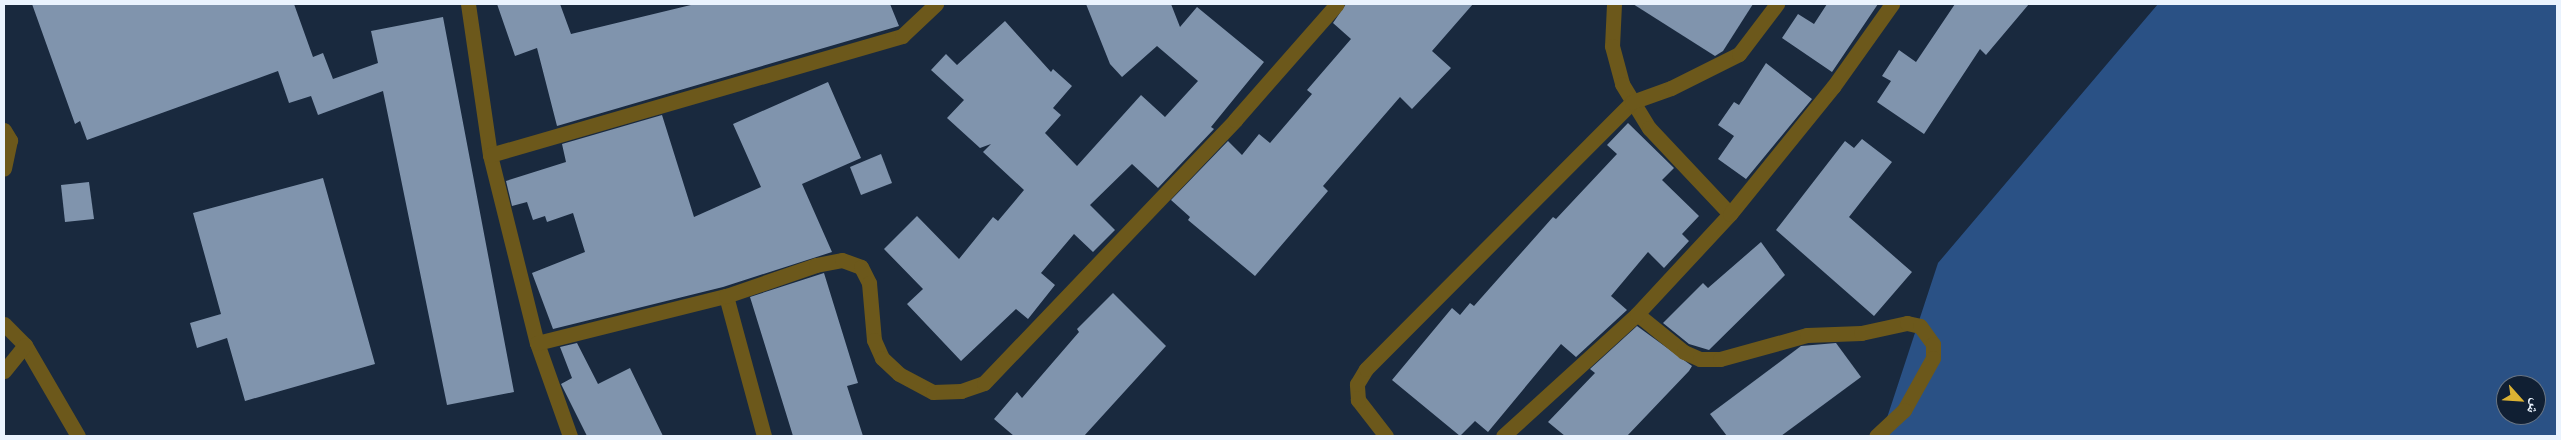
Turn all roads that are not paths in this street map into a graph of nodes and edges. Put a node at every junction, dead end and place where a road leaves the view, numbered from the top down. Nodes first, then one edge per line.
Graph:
1 (468, 4) edge
2 (936, 4) edge
3 (1337, 4) edge
4 (1614, 4) edge
5 (1777, 4) edge
6 (1892, 4) edge
7 (1632, 102) junction
8 (4, 130) edge
9 (490, 155) junction
10 (4, 168) edge
11 (1730, 214) junction
12 (726, 296) junction
13 (1637, 314) junction
14 (4, 324) edge
15 (537, 343) junction
16 (24, 345) junction
17 (4, 371) edge
18 (78, 436) edge
19 (570, 436) edge
20 (764, 436) edge
21 (1386, 436) edge
22 (1503, 436) edge
23 (1876, 436) edge

1 - 9 street
2 - 9 street
3 - 12 street
4 - 7 street
5 - 7 street
6 - 11 street
7 - 11 street
7 - 21 street
8 - 10 street
9 - 15 street
11 - 13 street
12 - 15 street
12 - 20 street
13 - 22 street
13 - 23 street
14 - 16 street
15 - 19 street
16 - 17 street
16 - 18 street

